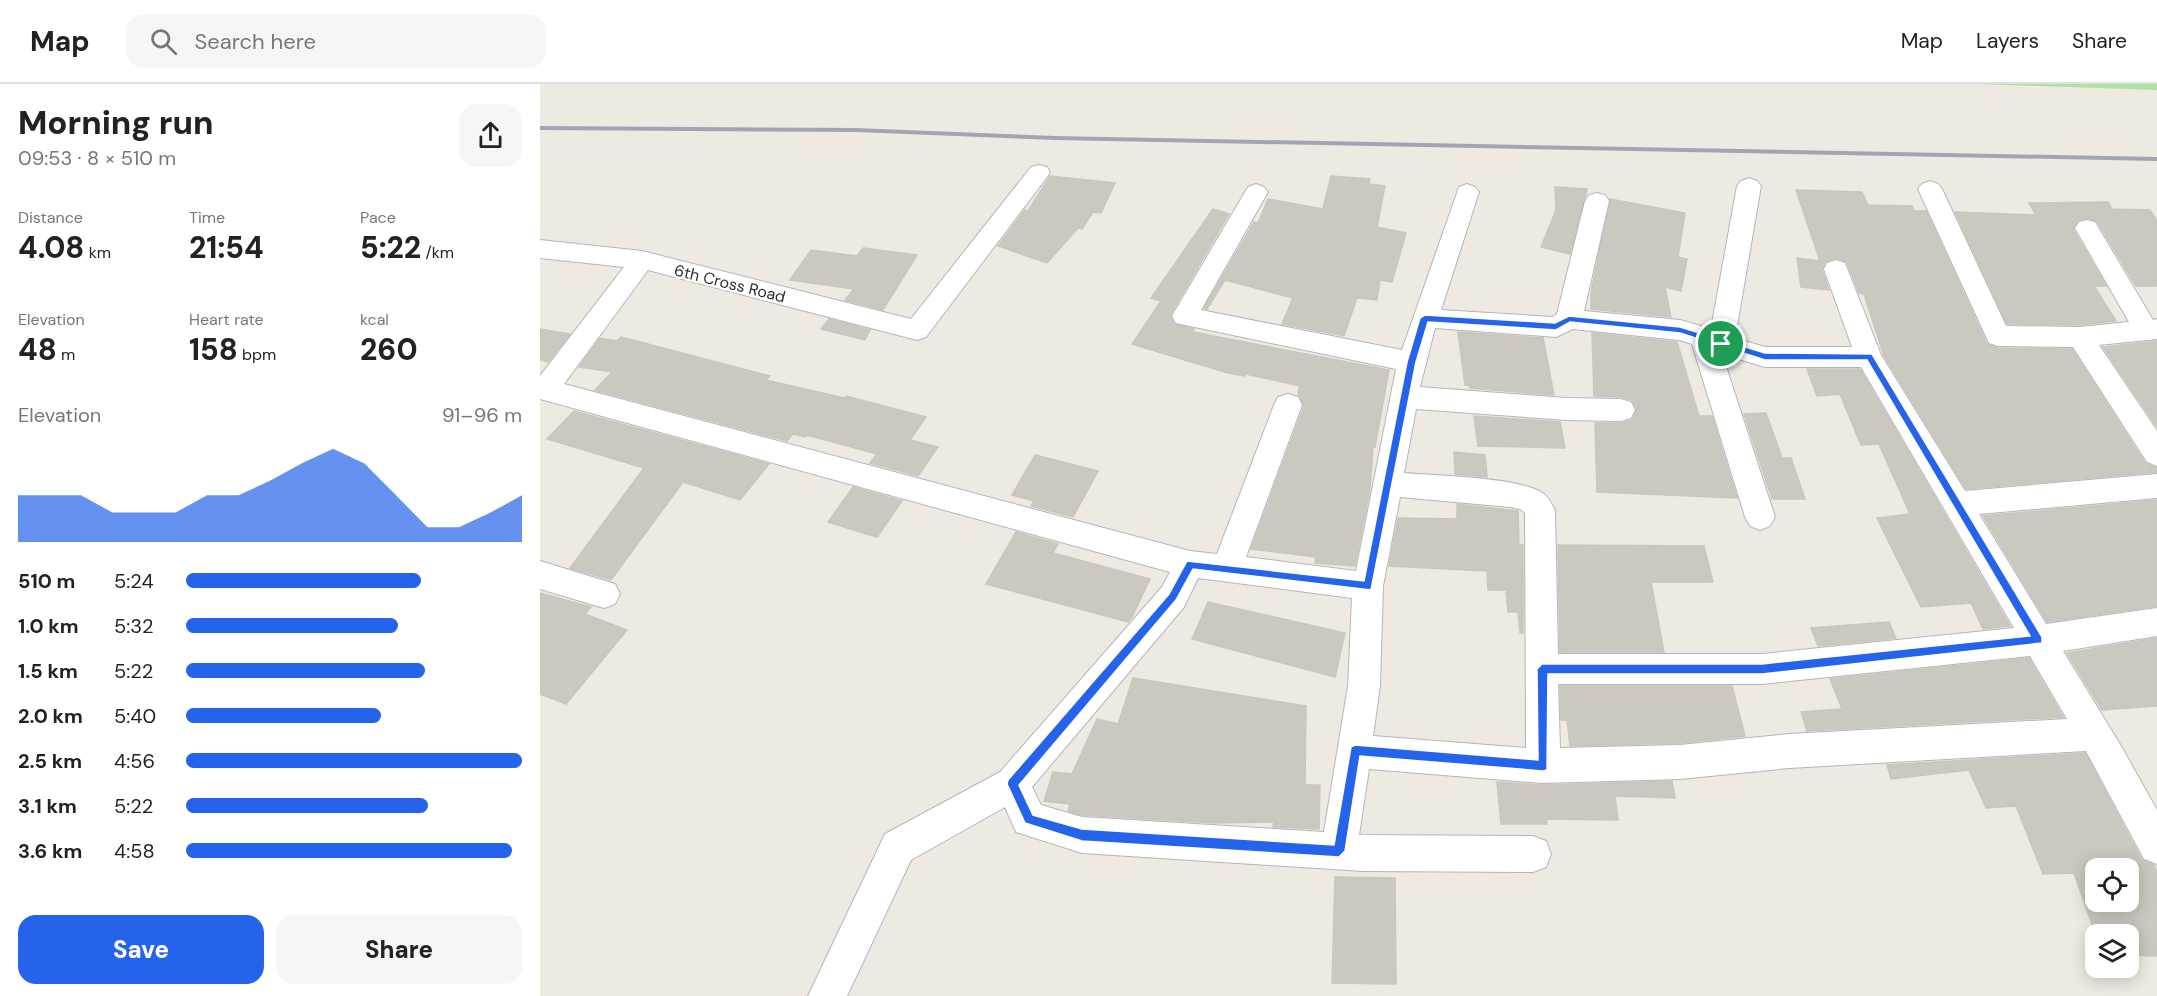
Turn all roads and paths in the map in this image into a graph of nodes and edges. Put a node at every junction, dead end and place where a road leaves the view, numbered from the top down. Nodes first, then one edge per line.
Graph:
1 (1039, 172) dead end
2 (1749, 186) dead end
3 (1930, 189) dead end
4 (1256, 192) dead end
5 (1467, 192) dead end
6 (1597, 201) dead end
7 (2087, 228) dead end
8 (540, 249) edge
9 (642, 261) junction
10 (1836, 269) dead end
11 (1425, 318) junction
12 (1569, 319) junction
13 (2152, 330) edge
14 (2080, 337) junction
15 (1712, 340) junction
16 (1869, 357) junction
17 (1411, 362) junction
18 (543, 389) edge
19 (1404, 397) junction
20 (1288, 405) dead end
21 (1621, 410) dead end
22 (2157, 454) edge
23 (1388, 484) junction
24 (2157, 486) edge
25 (1958, 504) junction
26 (1760, 517) dead end
27 (1190, 564) junction
28 (1227, 569) junction
29 (540, 575) edge
30 (1368, 586) junction
31 (604, 594) dead end
32 (2157, 622) edge
33 (2038, 640) junction
34 (1542, 669) junction
35 (2094, 734) junction
36 (1355, 751) junction
37 (1543, 766) junction
38 (1012, 784) junction
39 (2145, 801) edge
40 (2157, 846) edge
41 (1339, 851) junction
42 (1533, 854) dead end
43 (827, 996) edge

1 - 9 street, 6th Cross Road
2 - 15 street
3 - 14 street
4 - 17 street
5 - 11 street
6 - 12 street
7 - 13 street
8 - 9 street, 6th Cross Road
9 - 18 street
10 - 16 street
11 - 12 street
11 - 17 street
12 - 15 street
13 - 14 street
14 - 22 street
15 - 16 street
15 - 26 street
16 - 25 street
17 - 19 street
18 - 27 street
19 - 21 street
19 - 23 street
20 - 28 street
23 - 30 street
23 - 34 street
24 - 25 street
25 - 33 street
27 - 28 street
27 - 38 street
28 - 30 street
29 - 31 street
30 - 36 street
32 - 33 street
33 - 34 street
33 - 35 street
34 - 37 street
35 - 37 street
35 - 39 street
36 - 37 street
36 - 41 street
38 - 41 street
38 - 43 street
39 - 40 street
41 - 42 street

